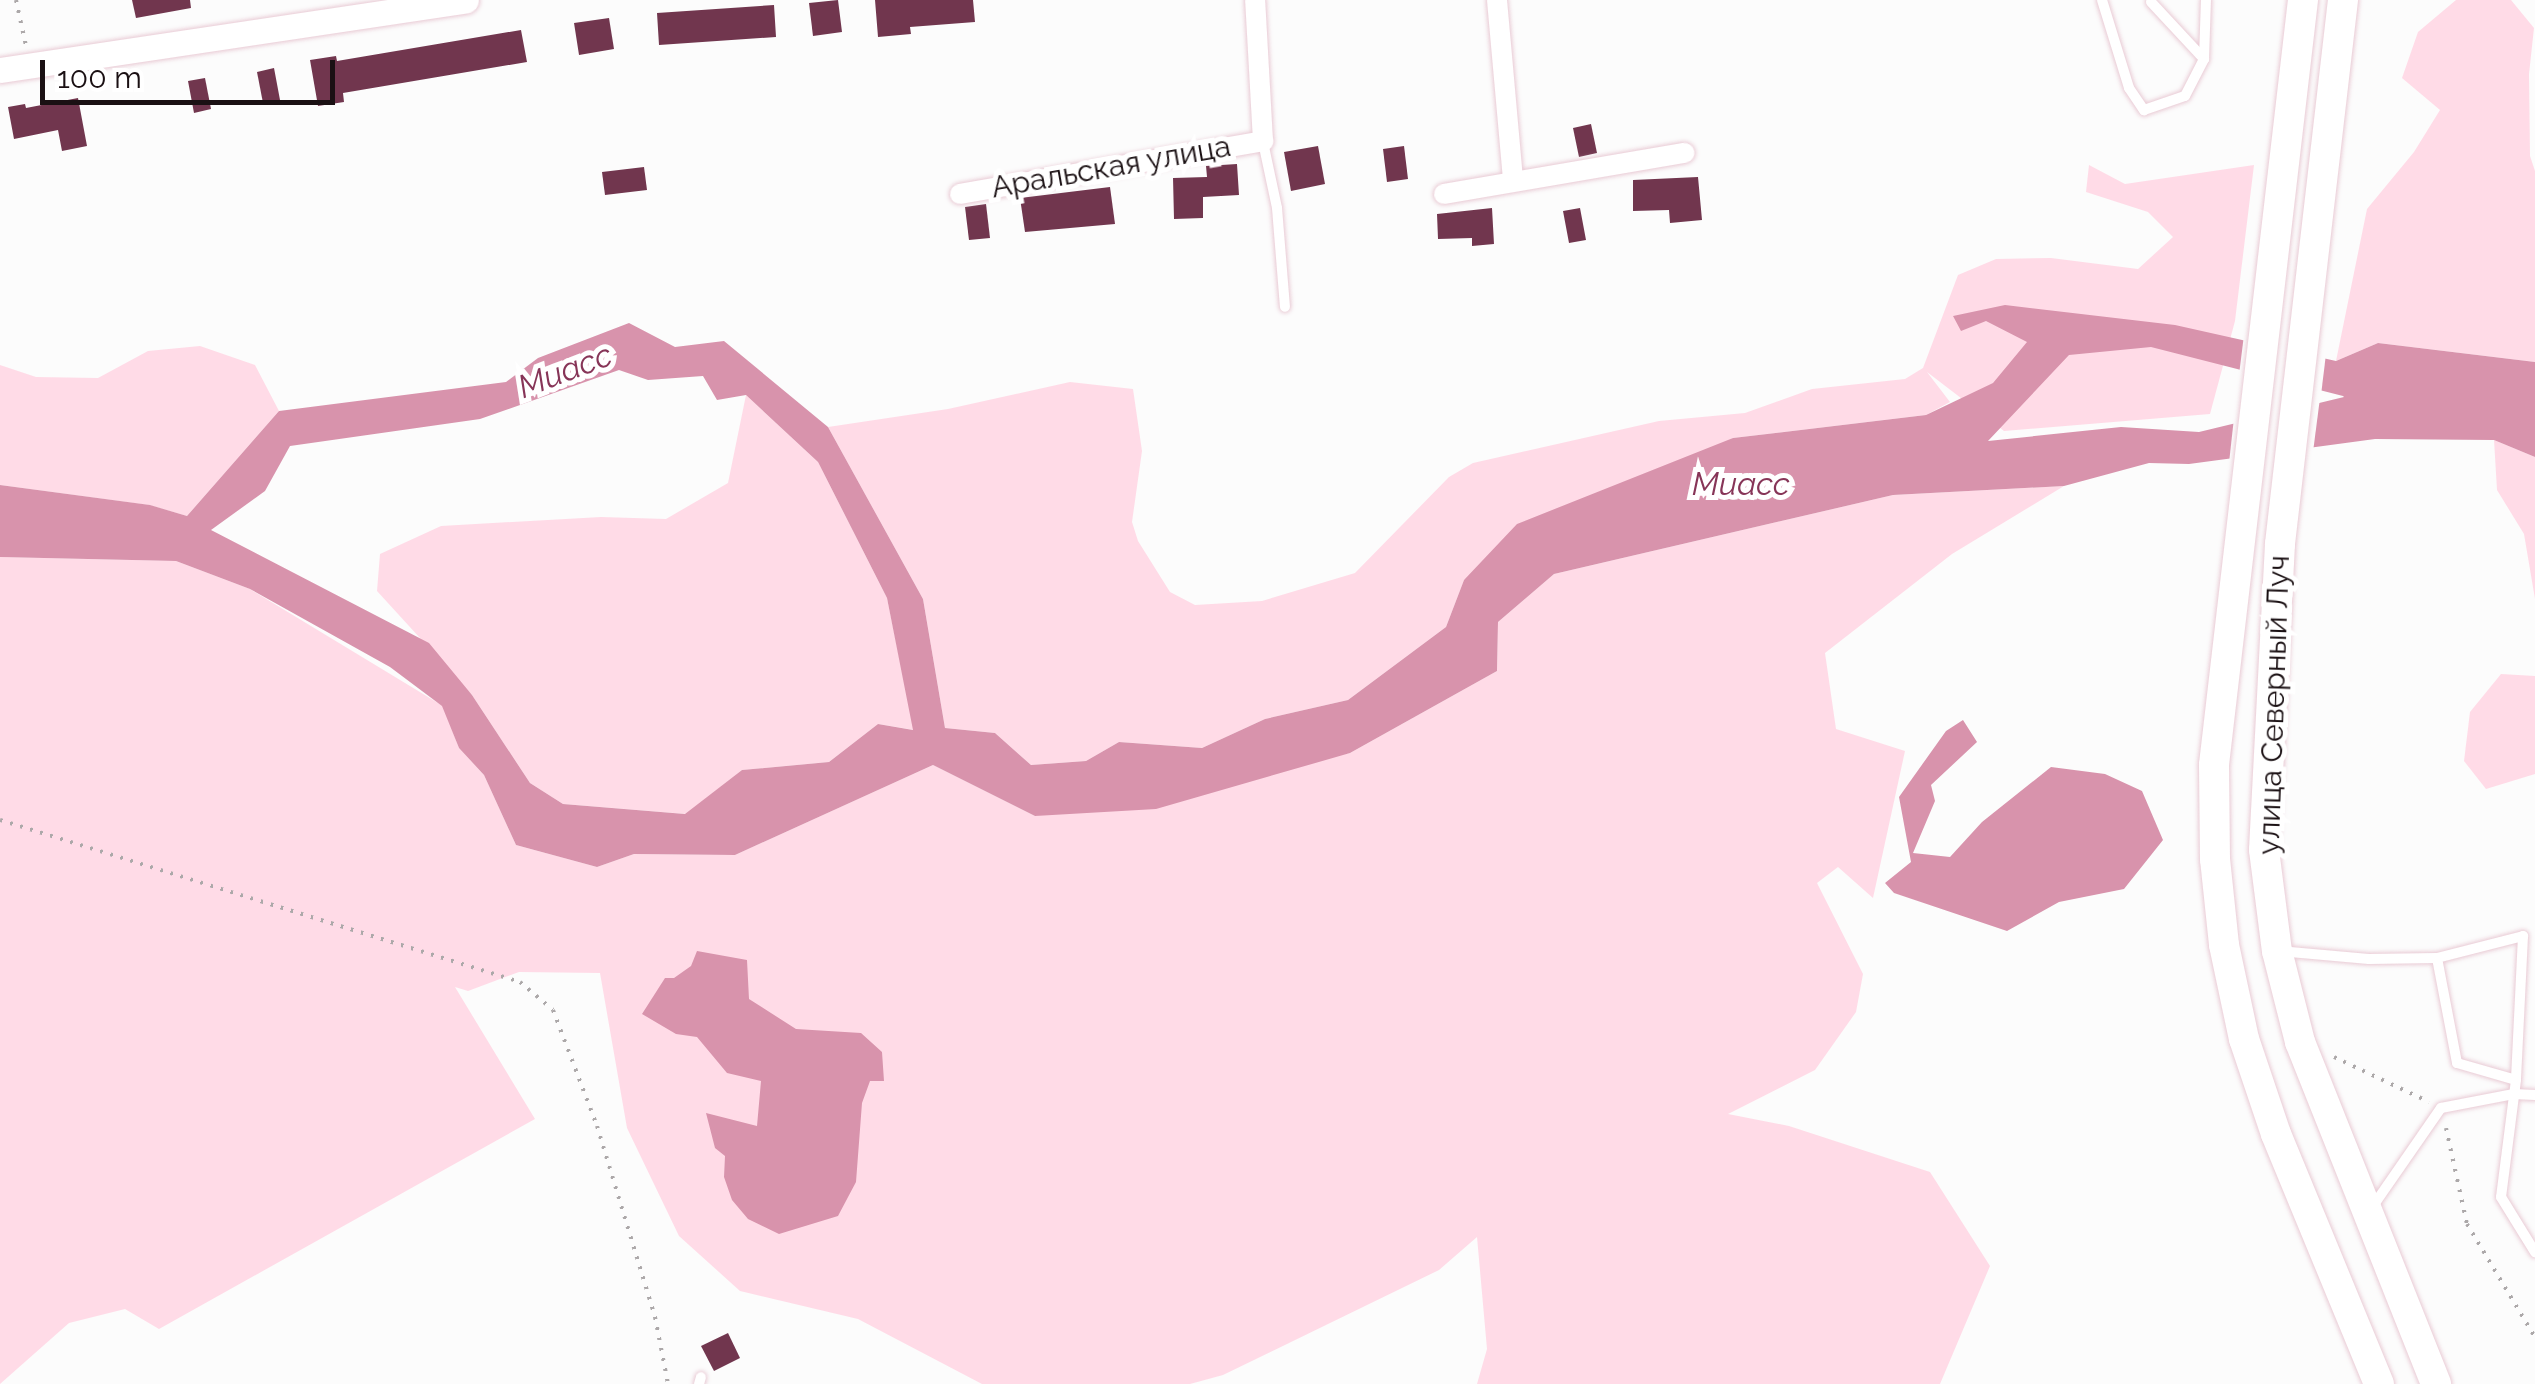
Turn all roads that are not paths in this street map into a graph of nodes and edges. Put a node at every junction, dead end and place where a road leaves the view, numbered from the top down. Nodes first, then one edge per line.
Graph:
1 (466, 0) edge
2 (1255, 0) edge
3 (1497, 0) edge
4 (2102, 0) edge
5 (2206, 0) edge
6 (2303, 0) edge
7 (2343, 0) edge
8 (2151, 2) edge
9 (2204, 59) junction
10 (0, 70) edge
11 (1263, 140) junction
12 (1685, 153) dead end
13 (1513, 181) junction
14 (960, 194) dead end
15 (1444, 194) dead end
16 (1286, 307) dead end
17 (2278, 951) junction
18 (2438, 958) junction
19 (2516, 1080) junction
20 (2514, 1094) junction
21 (2535, 1095) edge
22 (2367, 1214) junction
23 (2535, 1252) edge
24 (2379, 1384) edge
25 (2436, 1384) edge

1 - 10 street
2 - 11 street
3 - 13 street
4 - 9 lane
5 - 9 lane
6 - 24 main road, улица Северный Луч
7 - 17 main road, улица Северный Луч
8 - 9 lane
11 - 14 street, Аральская улица
11 - 16 lane
12 - 13 street
13 - 15 street
17 - 18 lane
17 - 22 main road, улица Северный Луч
18 - 19 lane
18 - 19 lane
19 - 20 lane
20 - 21 lane
20 - 22 lane
20 - 23 lane
22 - 25 main road, улица Северный Луч

